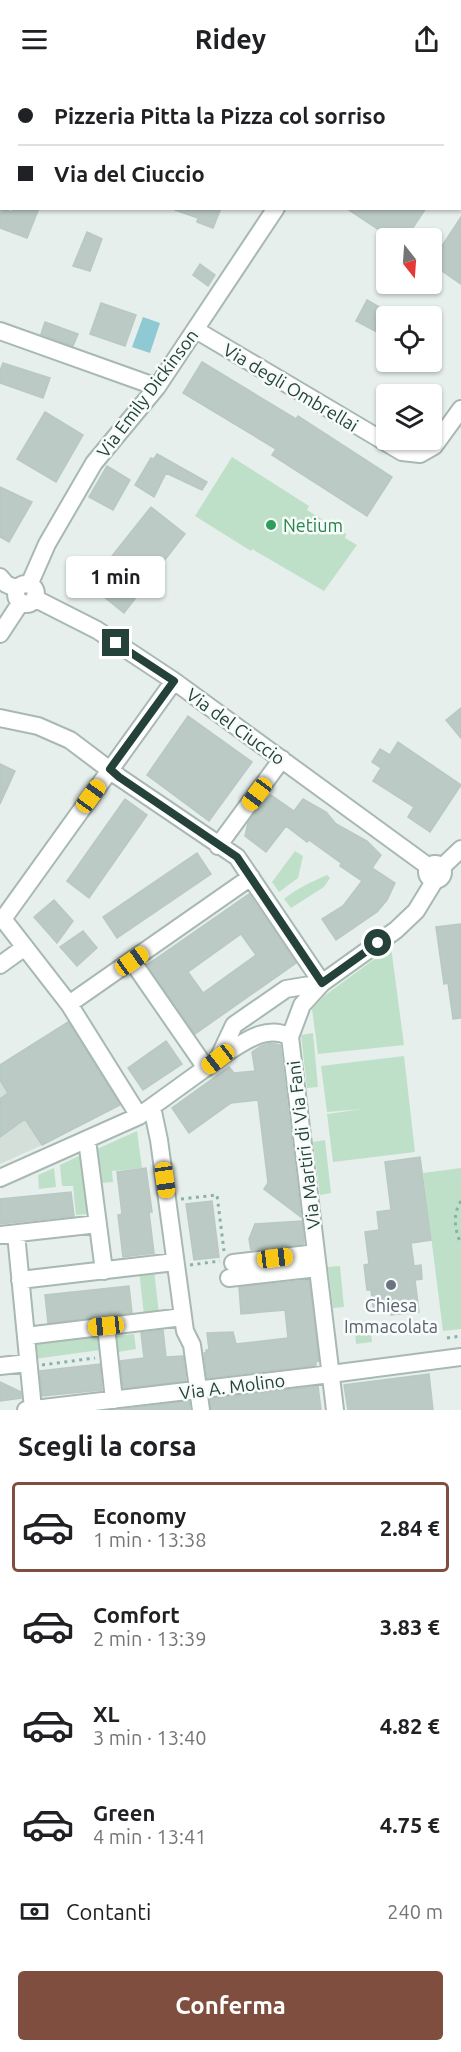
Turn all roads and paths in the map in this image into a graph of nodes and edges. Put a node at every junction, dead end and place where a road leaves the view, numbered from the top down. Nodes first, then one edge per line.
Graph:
1 (275, 210) edge
2 (196, 330) junction
3 (0, 331) edge
4 (157, 387) junction
5 (461, 409) edge
6 (0, 577) edge
7 (25, 593) junction
8 (0, 634) edge
9 (174, 681) junction
10 (0, 718) edge
11 (282, 759) junction
12 (110, 769) junction
13 (218, 846) junction
14 (461, 849) edge
15 (435, 871) junction
16 (251, 877) junction
17 (25, 947) junction
18 (132, 961) junction
19 (0, 965) edge
20 (322, 983) junction
21 (69, 1004) junction
22 (290, 1037) junction
23 (212, 1063) junction
24 (146, 1111) junction
25 (87, 1140) junction
26 (0, 1178) edge
27 (167, 1200) junction
28 (461, 1201) edge
29 (98, 1224) junction
30 (459, 1232) edge
31 (8, 1234) edge
32 (461, 1244) edge
33 (317, 1260) junction
34 (176, 1264) junction
35 (104, 1271) junction
36 (231, 1271) dead end
37 (20, 1280) junction
38 (183, 1317) junction
39 (106, 1326) junction
40 (26, 1336) junction
41 (461, 1336) edge
42 (447, 1338) dead end
43 (109, 1356) junction
44 (461, 1357) edge
45 (28, 1365) junction
46 (0, 1366) edge
47 (331, 1374) junction
48 (198, 1390) junction
49 (114, 1400) junction
50 (96, 1406) edge
51 (33, 1409) edge
52 (26, 1410) edge
53 (201, 1410) edge
54 (335, 1410) edge

1 - 2 street, Via Emily Dickinson
2 - 4 street, Via Emily Dickinson
2 - 5 street, Via degli Ombrellai
3 - 4 street
4 - 7 street, Via Emily Dickinson
6 - 7 street
7 - 8 street, Via Emily Dickinson
7 - 9 street, Via del Ciuccio
9 - 11 street, Via del Ciuccio
9 - 12 street
10 - 12 street
11 - 13 street
11 - 15 street, Via del Ciuccio
12 - 13 street
12 - 17 street
13 - 16 street
14 - 15 street
15 - 20 street
16 - 18 street
16 - 20 street
17 - 19 street
17 - 21 street
18 - 21 street
18 - 23 street
20 - 22 street
20 - 23 street
21 - 24 street
22 - 23 street
22 - 33 street, Via Martiri di Via Fani
23 - 24 street
24 - 25 street
24 - 27 street
25 - 26 street
25 - 29 street
27 - 34 street
27 - 34 path
28 - 30 path
29 - 31 street
29 - 35 street
30 - 32 path
31 - 37 street
33 - 36 street
33 - 47 street, Via Martiri di Via Fani
34 - 35 street
34 - 38 street
35 - 37 street
37 - 40 street
38 - 39 street
38 - 48 street
39 - 40 street
39 - 43 street
40 - 45 street
41 - 42 path
43 - 45 path
43 - 49 street
44 - 47 street, Via A. Molino
45 - 46 street
45 - 51 street
47 - 48 street, Via A. Molino
47 - 54 street, Via Martiri di Via Fani
48 - 49 street, Via A. Molino
48 - 53 street
49 - 50 street, Via A. Molino
50 - 51 street, Via A. Molino
51 - 52 street, Via A. Molino

